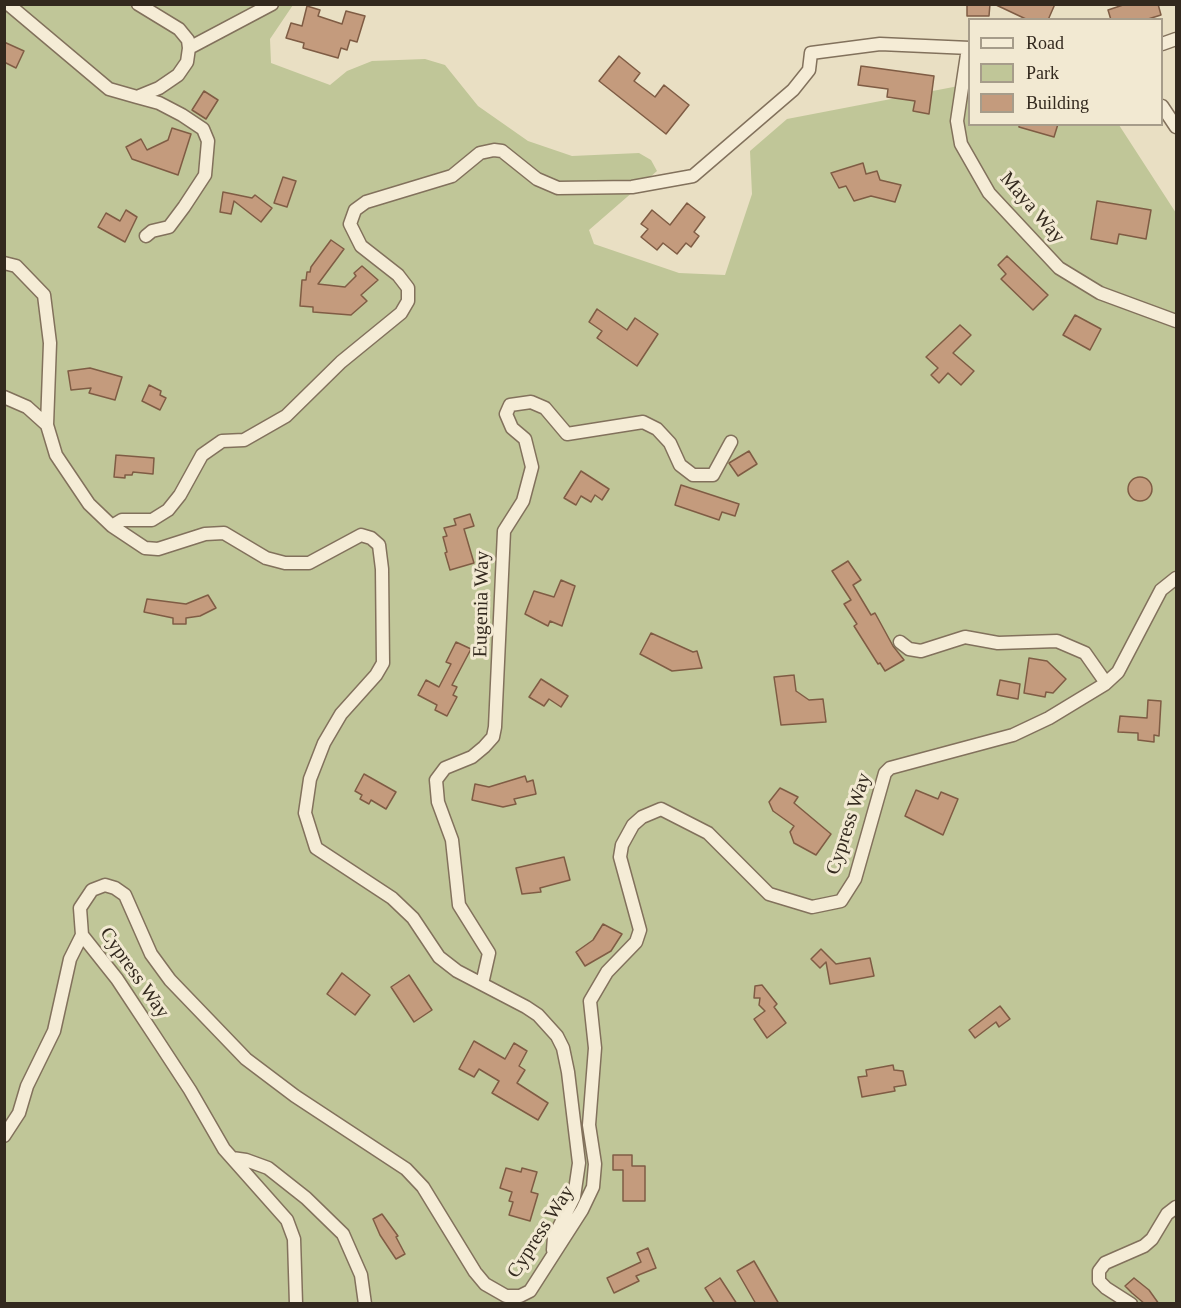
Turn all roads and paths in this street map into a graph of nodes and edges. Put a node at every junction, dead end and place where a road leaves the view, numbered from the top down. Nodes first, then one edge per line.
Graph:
1 (8, 4) edge
2 (138, 4) edge
3 (272, 4) edge
4 (189, 48) junction
5 (968, 48) edge
6 (968, 54) edge
7 (137, 97) junction
8 (1163, 109) edge
9 (1176, 127) edge
10 (146, 236) dead end
11 (4, 263) edge
12 (1176, 321) edge
13 (4, 397) edge
14 (47, 425) junction
15 (731, 442) dead end
16 (112, 526) junction
17 (1176, 578) edge
18 (900, 642) dead end
19 (1106, 682) junction
20 (82, 935) junction
21 (482, 984) junction
22 (4, 1136) edge
23 (232, 1158) junction
24 (1176, 1207) edge
25 (553, 1252) junction
26 (296, 1304) edge
27 (365, 1304) edge
28 (1131, 1304) edge

1 - 7 street
2 - 4 street
3 - 4 street
4 - 7 street
5 - 16 street
6 - 12 street, Maya Way
7 - 10 street
8 - 9 street
11 - 14 street
13 - 14 street
14 - 16 street
15 - 21 street, Eugenia Way
16 - 21 street
17 - 19 street, Cypress Way
18 - 19 street
19 - 25 street, Cypress Way
20 - 22 street
20 - 23 street, Cypress Way
20 - 25 street, Cypress Way
21 - 25 street
23 - 26 street, Cypress Way
23 - 27 street
24 - 28 street

